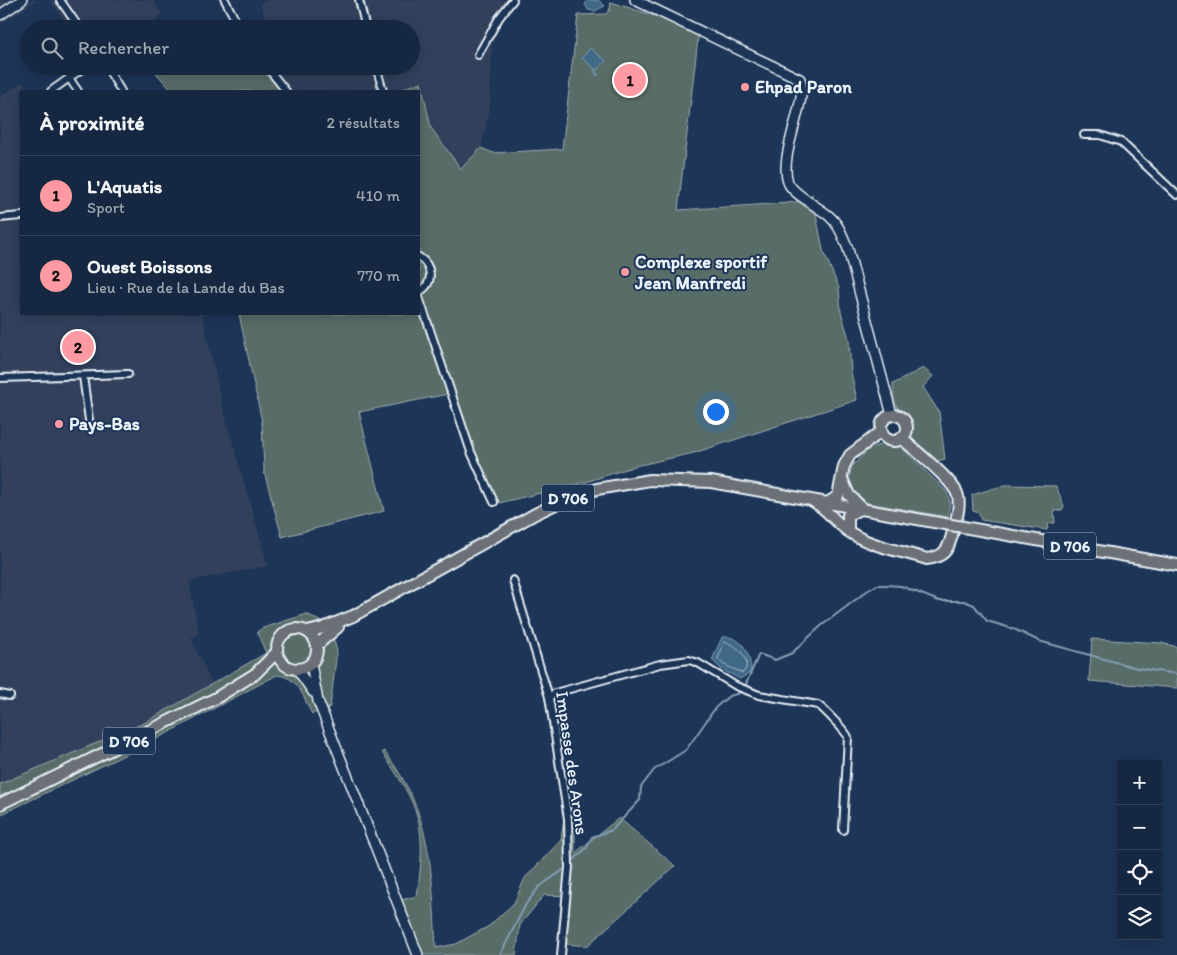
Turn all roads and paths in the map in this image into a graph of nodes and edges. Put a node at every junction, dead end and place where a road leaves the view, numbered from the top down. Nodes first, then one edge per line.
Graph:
1 (22, 0) edge
2 (60, 0) edge
3 (225, 0) edge
4 (359, 0) edge
5 (513, 0) edge
6 (635, 0) edge
7 (0, 15) edge
8 (74, 20) edge
9 (235, 20) edge
10 (364, 20) edge
11 (478, 55) dead end
12 (73, 75) edge
13 (111, 75) edge
14 (273, 75) edge
15 (378, 75) edge
16 (69, 78) junction
17 (51, 90) edge
18 (77, 90) edge
19 (120, 90) edge
20 (285, 90) edge
21 (382, 90) edge
22 (1084, 135) dead end
23 (1177, 195) edge
24 (20, 216) edge
25 (0, 218) edge
26 (420, 258) edge
27 (420, 291) edge
28 (420, 300) edge
29 (128, 374) dead end
30 (83, 376) junction
31 (0, 378) edge
32 (892, 415) junction
33 (89, 420) dead end
34 (882, 431) junction
35 (901, 438) junction
36 (843, 481) junction
37 (809, 499) junction
38 (494, 502) dead end
39 (829, 502) junction
40 (862, 508) junction
41 (848, 530) junction
42 (1177, 565) edge
43 (513, 580) dead end
44 (353, 616) junction
45 (308, 632) junction
46 (317, 645) junction
47 (277, 652) junction
48 (284, 664) junction
49 (310, 664) junction
50 (297, 669) junction
51 (255, 674) junction
52 (0, 694) edge
53 (10, 696) dead end
54 (549, 697) junction
55 (318, 701) junction
56 (0, 804) edge
57 (843, 830) dead end
58 (418, 955) edge
59 (561, 955) edge

1 - 7 street
2 - 8 street
3 - 9 street
4 - 10 street
5 - 11 street
6 - 32 street
12 - 16 street
13 - 19 street
14 - 20 street
15 - 21 street
16 - 17 street
16 - 18 street
22 - 23 street
24 - 25 street
26 - 27 street
28 - 38 street
29 - 30 street
30 - 31 street
30 - 33 street
32 - 34 main road
32 - 35 main road
34 - 35 main road
34 - 36 main road
35 - 41 main road
36 - 39 main road
36 - 40 main road
37 - 39 main road, D 706
37 - 41 main road
37 - 44 main road, D 706
39 - 40 main road, D 706
40 - 41 main road
40 - 42 main road, D 706, bridge
43 - 54 street, Impasse des Arons
44 - 45 main road, D 706
44 - 46 main road, D 706
45 - 46 main road
45 - 47 main road
46 - 49 main road
47 - 48 main road
47 - 51 main road, D 706
48 - 50 main road
48 - 51 main road, D 706
49 - 50 main road
49 - 55 street
50 - 55 street
51 - 56 main road, D 706
52 - 53 street
54 - 57 street
54 - 59 street, Impasse des Arons
55 - 58 street

